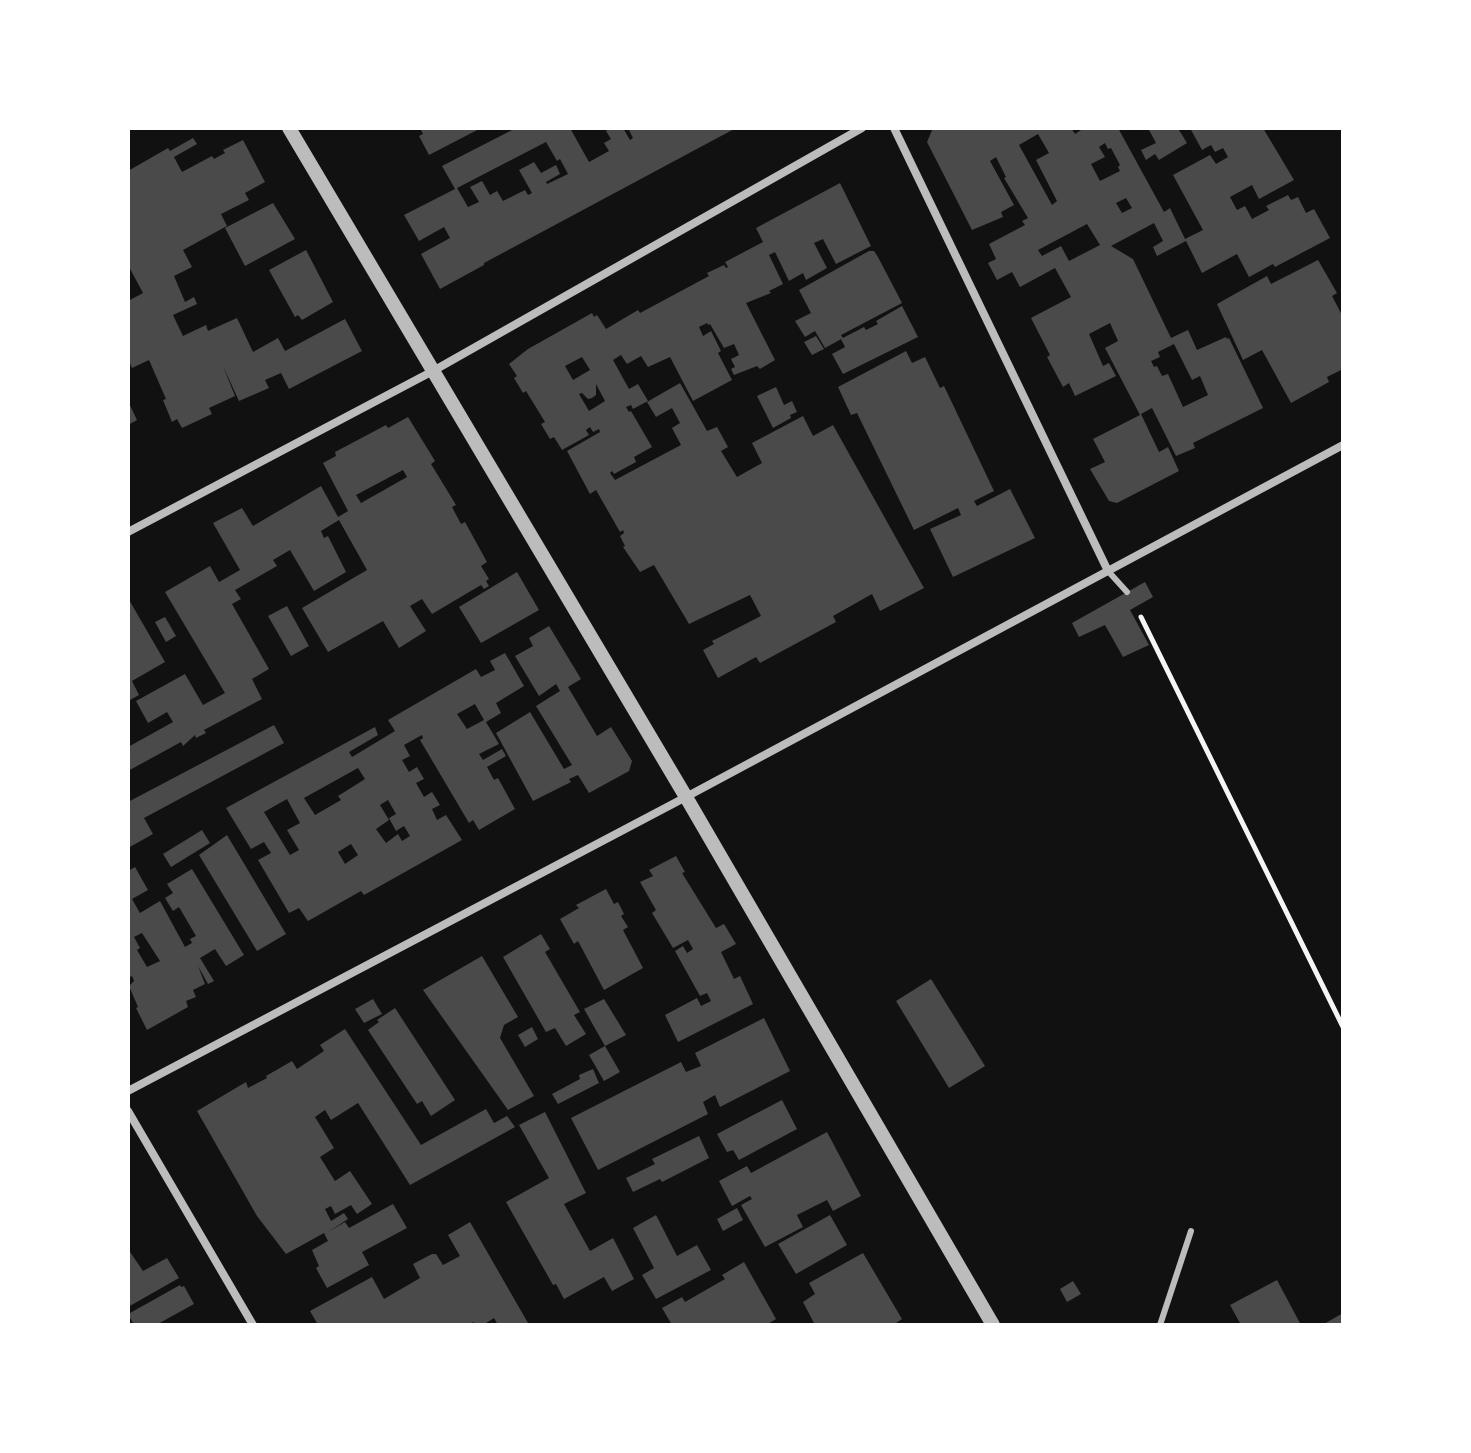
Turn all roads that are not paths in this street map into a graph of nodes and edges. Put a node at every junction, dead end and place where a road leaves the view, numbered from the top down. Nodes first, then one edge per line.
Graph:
1 (289, 128) edge
2 (862, 128) edge
3 (894, 128) edge
4 (433, 371) junction
5 (1343, 445) edge
6 (128, 532) edge
7 (1108, 571) junction
8 (1127, 592) dead end
9 (686, 797) junction
10 (128, 1091) edge
11 (128, 1111) edge
12 (1191, 1231) dead end
13 (253, 1325) edge
14 (993, 1325) edge
15 (1160, 1325) edge

1 - 4 street
2 - 4 street
3 - 7 street
4 - 6 street
4 - 9 street
5 - 7 street
7 - 8 lane
7 - 9 street
9 - 10 street
9 - 14 street
11 - 13 street
12 - 15 lane

